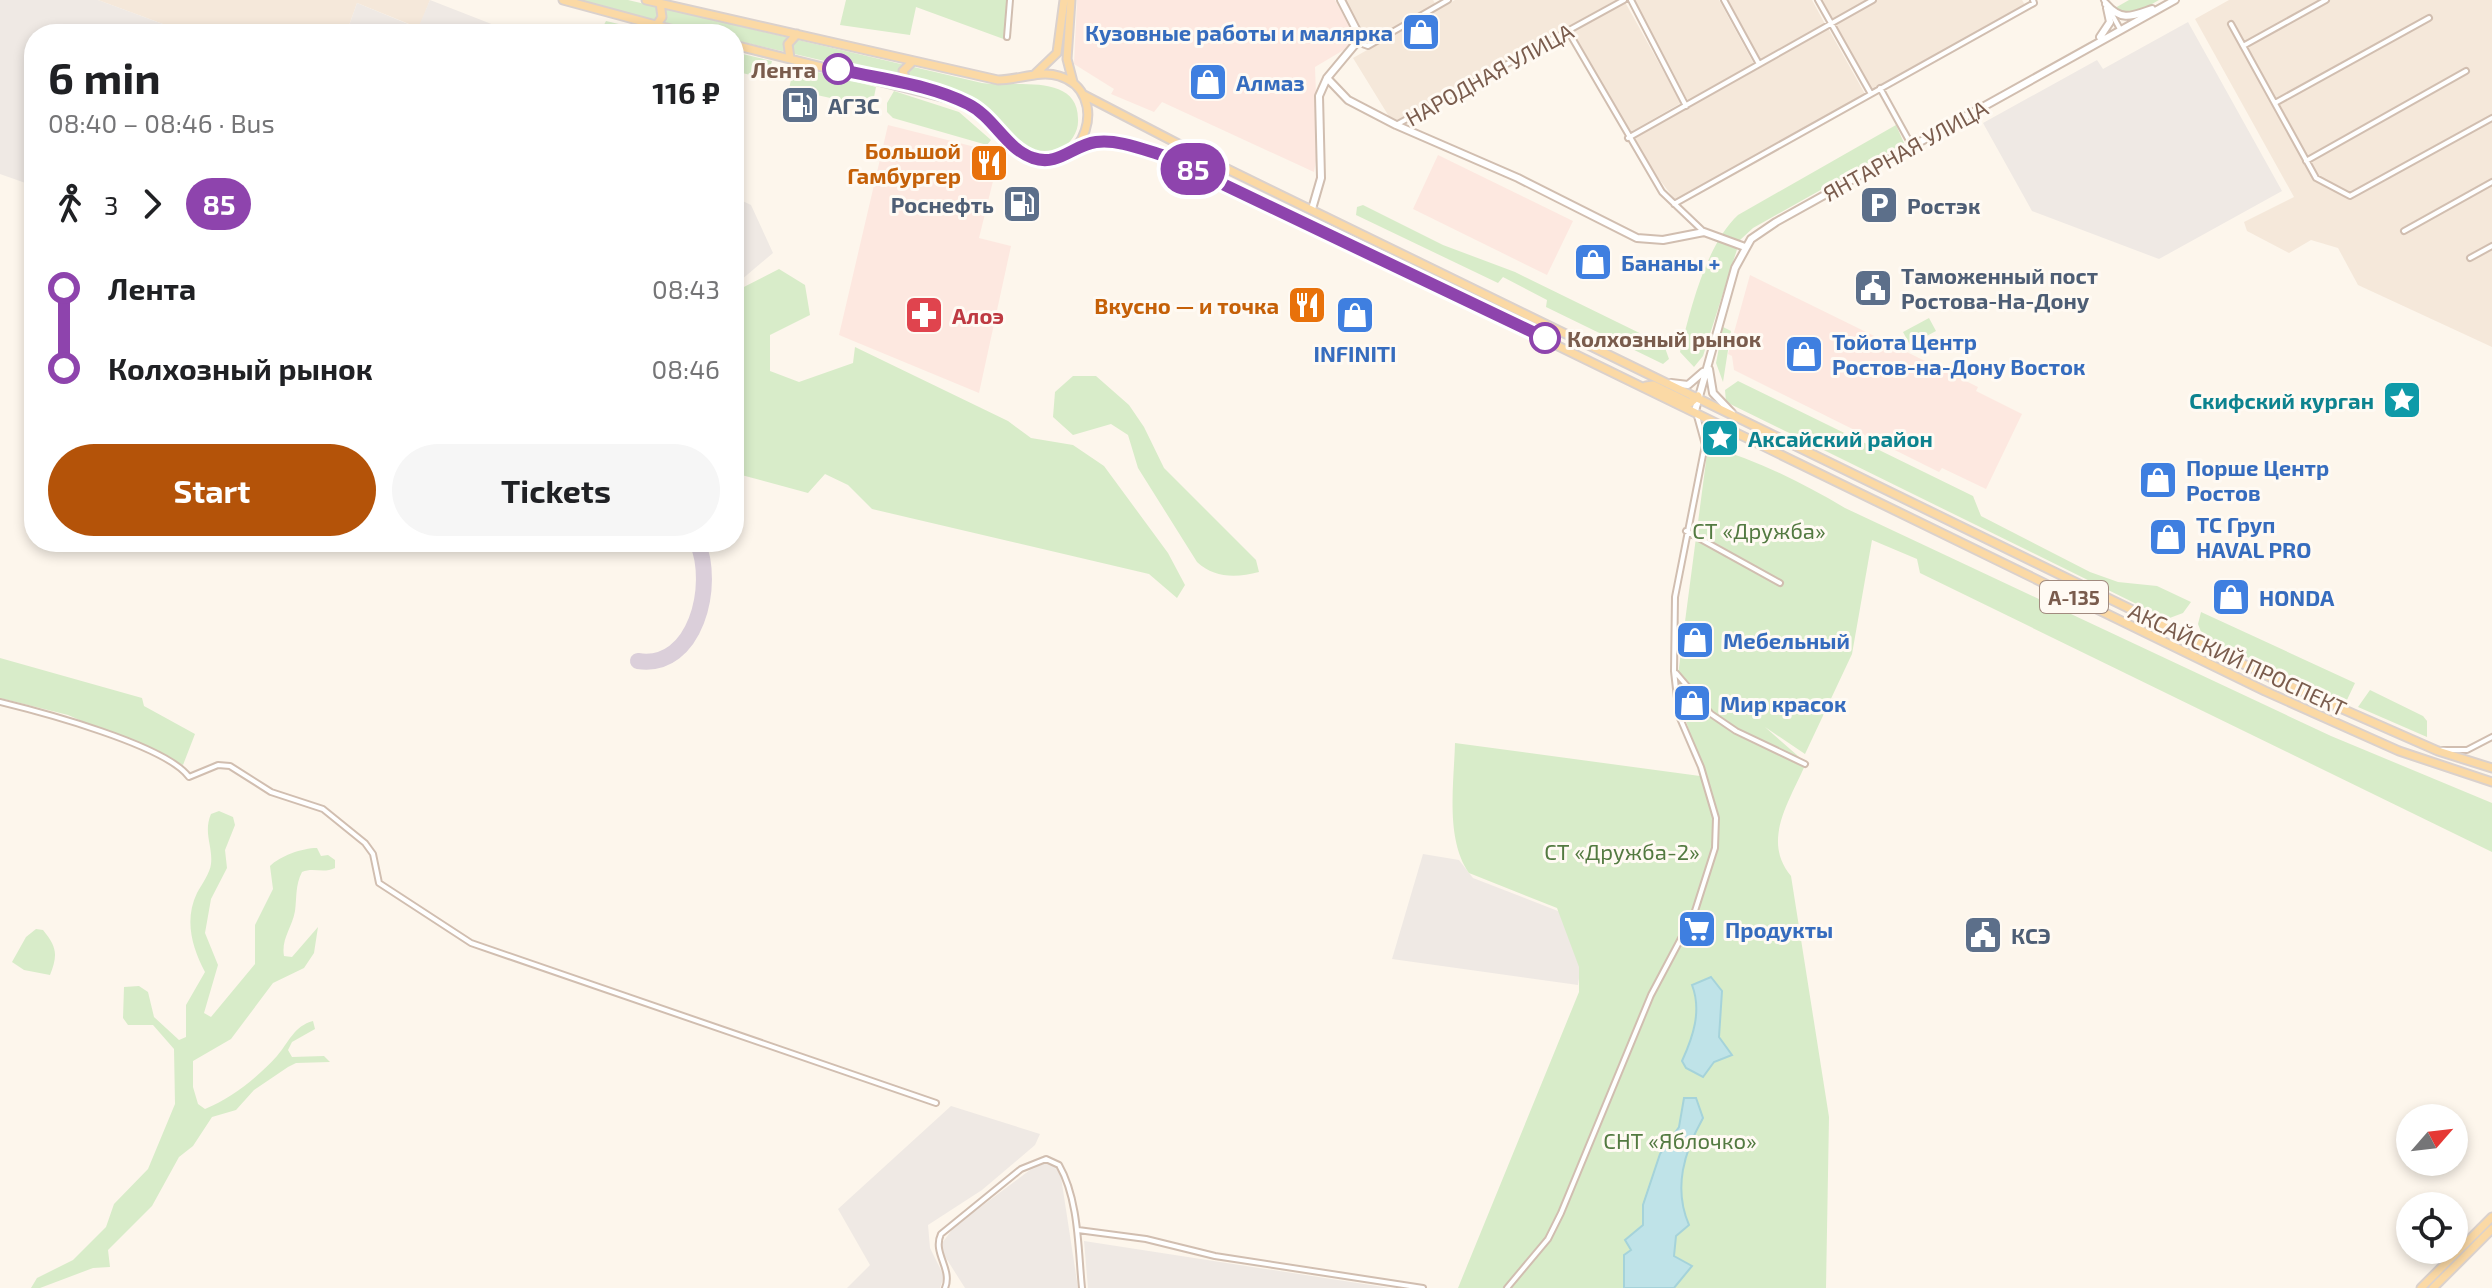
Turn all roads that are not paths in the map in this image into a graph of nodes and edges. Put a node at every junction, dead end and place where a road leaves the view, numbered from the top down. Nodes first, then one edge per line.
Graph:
1 (563, 0) edge
2 (646, 0) edge
3 (1010, 0) edge
4 (1064, 0) edge
5 (1071, 0) edge
6 (1341, 0) edge
7 (1448, 0) edge
8 (1624, 0) edge
9 (1631, 0) edge
10 (1724, 0) edge
11 (1818, 0) edge
12 (1873, 0) edge
13 (2326, 0) edge
14 (2034, 1) edge
15 (1438, 2) edge
16 (2105, 2) edge
17 (2172, 2) edge
18 (660, 3) junction
19 (2429, 18) dead end
20 (1832, 23) junction
21 (649, 24) edge
22 (657, 24) edge
23 (2231, 24) dead end
24 (2120, 29) junction
25 (1568, 31) junction
26 (797, 34) junction
27 (1007, 37) dead end
28 (1357, 42) junction
29 (2096, 43) junction
30 (2243, 46) junction
31 (744, 47) edge
32 (790, 58) junction
33 (913, 61) junction
34 (1759, 64) junction
35 (2466, 71) dead end
36 (1034, 75) junction
37 (1327, 78) junction
38 (1074, 84) junction
39 (907, 85) junction
40 (1880, 88) junction
41 (1871, 94) junction
42 (1084, 95) junction
43 (2275, 103) junction
44 (1686, 106) junction
45 (2492, 118) edge
46 (1396, 125) junction
47 (1628, 138) junction
48 (1912, 146) junction
49 (1078, 147) junction
50 (2306, 161) junction
51 (2492, 182) edge
52 (1674, 204) junction
53 (1312, 209) junction
54 (2404, 231) dead end
55 (1704, 232) junction
56 (2492, 246) edge
57 (1745, 247) junction
58 (2470, 258) dead end
59 (1709, 362) junction
60 (1669, 382) junction
61 (1643, 386) junction
62 (1698, 396) junction
63 (1695, 411) junction
64 (1732, 413) junction
65 (1734, 429) junction
66 (1705, 445) junction
67 (1686, 531) junction
68 (1780, 583) dead end
69 (1674, 671) junction
70 (0, 702) edge
71 (2492, 737) edge
72 (2438, 751) junction
73 (1805, 764) dead end
74 (2492, 768) edge
75 (2492, 785) edge
76 (936, 1103) dead end
77 (2492, 1217) edge
78 (2492, 1229) edge
79 (1078, 1230) junction
80 (945, 1288) edge
81 (1082, 1288) edge
82 (1423, 1288) edge
83 (1507, 1288) edge
84 (2421, 1288) edge
85 (2433, 1288) edge

1 - 21 main road
2 - 18 main road
3 - 27 street
4 - 36 main road
5 - 38 main road
6 - 28 street
7 - 15 street
8 - 25 street, НАРОДНАЯ УЛИЦА
9 - 44 street
10 - 34 street
11 - 20 street
12 - 20 street
13 - 30 street
14 - 40 street
15 - 28 street
16 - 17 street
16 - 24 street
16 - 29 street
17 - 24 street, ЯНТАРНАЯ УЛИЦА
18 - 22 main road
18 - 26 main road
19 - 43 street
20 - 34 street
20 - 41 street
23 - 30 street
24 - 29 street, ЯНТАРНАЯ УЛИЦА
25 - 46 street, НАРОДНАЯ УЛИЦА
25 - 47 street
26 - 32 main road
26 - 33 main road
28 - 37 street
29 - 48 street, ЯНТАРНАЯ УЛИЦА
30 - 43 street
31 - 32 main road, АКСАЙСКИЙ ПРОСПЕКТ
32 - 39 main road, АКСАЙСКИЙ ПРОСПЕКТ
33 - 36 main road
33 - 39 main road
34 - 44 street
35 - 50 street
36 - 38 main road
37 - 46 street
37 - 53 street
38 - 42 main road
39 - 49 main road, АКСАЙСКИЙ ПРОСПЕКТ
40 - 41 street
40 - 48 street
41 - 52 street
42 - 49 main road
42 - 53 main road, АКСАЙСКИЙ ПРОСПЕКТ / А-135
43 - 50 street
44 - 47 street
45 - 50 street
46 - 55 street
47 - 52 street
48 - 57 street, ЯНТАРНАЯ УЛИЦА
49 - 61 main road, АКСАЙСКИЙ ПРОСПЕКТ / А-135
51 - 54 street
52 - 55 street
53 - 60 main road, АКСАЙСКИЙ ПРОСПЕКТ / А-135
55 - 57 street
56 - 58 street
57 - 59 street
59 - 60 street
59 - 62 street
59 - 64 street
60 - 62 main road, АКСАЙСКИЙ ПРОСПЕКТ / А-135
61 - 62 main road
61 - 63 main road, АКСАЙСКИЙ ПРОСПЕКТ / А-135
62 - 63 street
62 - 64 main road, АКСАЙСКИЙ ПРОСПЕКТ / А-135
63 - 65 main road, АКСАЙСКИЙ ПРОСПЕКТ / А-135
63 - 66 street
64 - 72 main road, АКСАЙСКИЙ ПРОСПЕКТ / А-135
65 - 66 street
65 - 75 main road, АКСАЙСКИЙ ПРОСПЕКТ / А-135
66 - 67 street
67 - 68 street
67 - 69 street
69 - 73 street
69 - 83 street
70 - 76 street
71 - 72 street
72 - 74 main road, АКСАЙСКИЙ ПРОСПЕКТ / А-135
77 - 84 main road
78 - 85 main road
79 - 80 street
79 - 81 street
79 - 82 street

